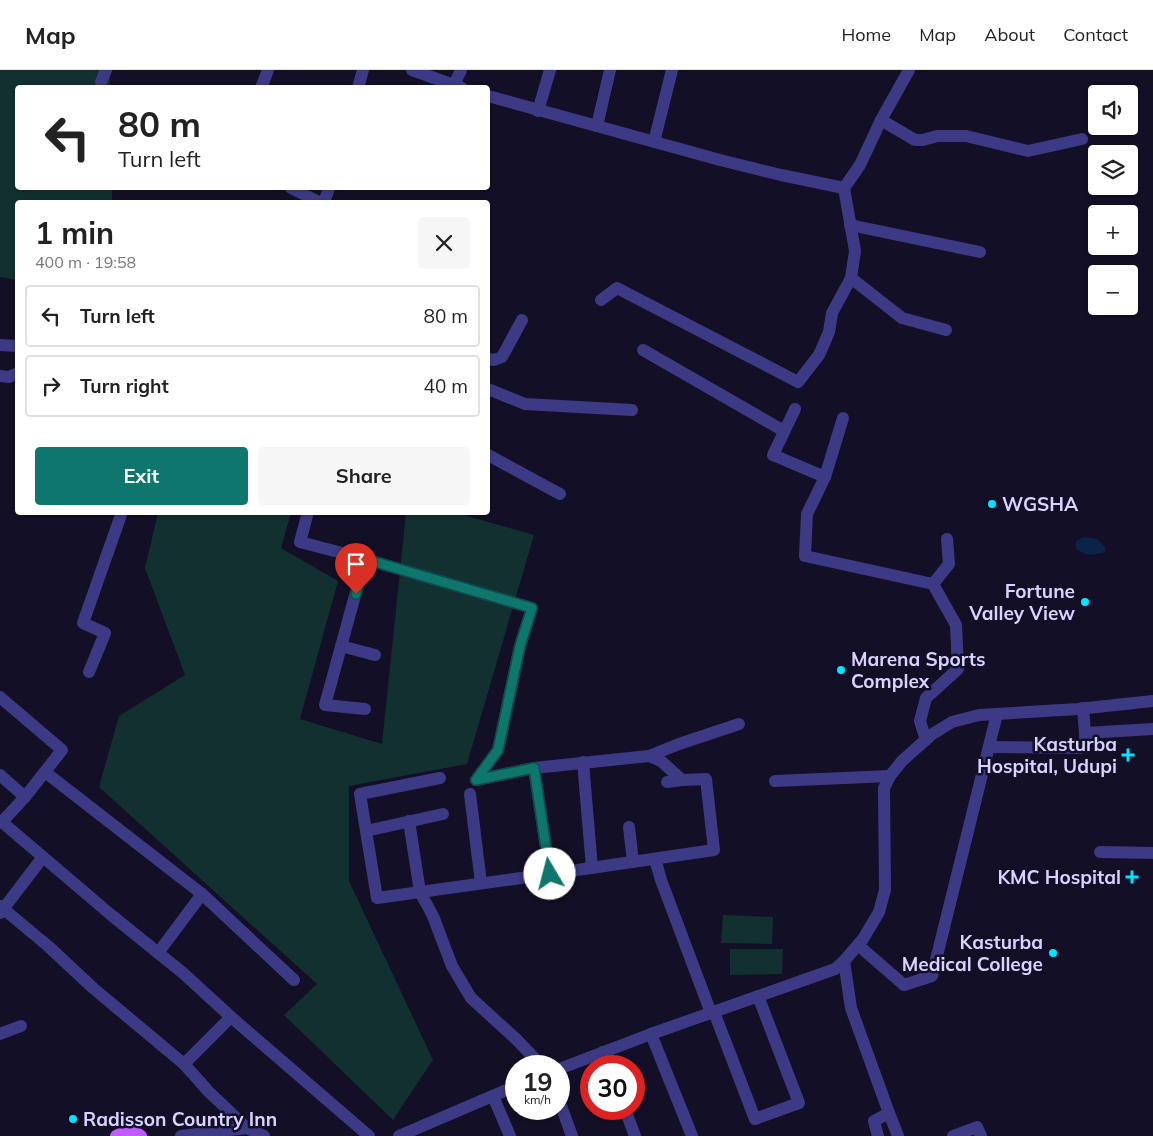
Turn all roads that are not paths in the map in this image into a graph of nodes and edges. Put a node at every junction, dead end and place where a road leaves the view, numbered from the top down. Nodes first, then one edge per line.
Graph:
1 (106, 70) edge
2 (268, 70) edge
3 (363, 70) edge
4 (412, 70) edge
5 (461, 70) edge
6 (550, 70) edge
7 (610, 70) edge
8 (672, 70) edge
9 (909, 70) edge
10 (101, 82) dead end
11 (262, 85) edge
12 (359, 85) edge
13 (455, 85) edge
14 (458, 85) edge
15 (490, 97) edge
16 (538, 111) junction
17 (881, 120) junction
18 (596, 126) junction
19 (1082, 139) dead end
20 (654, 142) junction
21 (844, 188) junction
22 (295, 190) edge
23 (315, 200) edge
24 (850, 225) junction
25 (980, 252) dead end
26 (850, 278) junction
27 (601, 300) dead end
28 (522, 320) dead end
29 (946, 330) dead end
30 (643, 350) dead end
31 (490, 359) edge
32 (15, 375) edge
33 (0, 376) edge
34 (490, 390) edge
35 (795, 409) dead end
36 (632, 410) dead end
37 (843, 418) dead end
38 (784, 431) junction
39 (490, 456) edge
40 (825, 477) junction
41 (560, 494) dead end
42 (121, 515) edge
43 (307, 515) edge
44 (947, 539) dead end
45 (365, 559) junction
46 (933, 584) junction
47 (341, 646) junction
48 (376, 655) dead end
49 (89, 672) dead end
50 (0, 697) edge
51 (1153, 701) edge
52 (1083, 708) junction
53 (365, 709) dead end
54 (997, 714) junction
55 (739, 724) dead end
56 (1153, 729) edge
57 (1085, 733) junction
58 (926, 740) junction
59 (989, 747) junction
60 (649, 756) junction
61 (583, 762) junction
62 (534, 768) junction
63 (45, 772) junction
64 (0, 775) edge
65 (890, 776) junction
66 (440, 778) dead end
67 (682, 780) junction
68 (774, 780) dead end
69 (667, 782) dead end
70 (470, 794) dead end
71 (25, 797) junction
72 (443, 814) dead end
73 (409, 821) junction
74 (1, 823) edge
75 (629, 827) dead end
76 (366, 831) junction
77 (1100, 852) dead end
78 (1153, 853) edge
79 (43, 857) junction
80 (655, 858) junction
81 (633, 862) junction
82 (592, 868) junction
83 (550, 874) junction
84 (481, 884) junction
85 (420, 892) junction
86 (202, 894) junction
87 (1, 909) edge
88 (858, 945) junction
89 (158, 953) junction
90 (844, 961) junction
91 (294, 980) dead end
92 (758, 996) junction
93 (712, 1012) junction
94 (231, 1017) junction
95 (21, 1026) dead end
96 (0, 1034) edge
97 (651, 1034) junction
98 (603, 1052) junction
99 (531, 1055) edge
100 (604, 1055) edge
101 (184, 1064) junction
102 (570, 1065) edge
103 (505, 1091) edge
104 (493, 1096) junction
105 (889, 1113) junction
106 (566, 1120) edge
107 (629, 1120) edge
108 (247, 1128) junction
109 (116, 1136) edge
110 (141, 1136) edge
111 (183, 1136) edge
112 (264, 1136) edge
113 (369, 1136) edge
114 (399, 1136) edge
115 (510, 1136) edge
116 (572, 1136) edge
117 (635, 1136) edge
118 (692, 1136) edge
119 (878, 1136) edge
120 (898, 1136) edge
121 (953, 1136) edge
122 (981, 1136) edge

1 - 10 street
2 - 11 street
3 - 12 street
4 - 13 street
5 - 14 street
6 - 16 street
7 - 18 street
8 - 20 street
9 - 17 street
15 - 16 street
16 - 18 street
17 - 19 street
17 - 21 street
18 - 20 street
20 - 21 street
21 - 24 street
22 - 23 street
24 - 25 street
24 - 26 street
26 - 27 street
26 - 29 street
28 - 31 street
30 - 38 street
32 - 33 street
34 - 36 street
35 - 38 street
37 - 40 street
38 - 40 street
39 - 41 street
40 - 46 street
42 - 49 street
43 - 45 street
44 - 46 street
45 - 47 street
45 - 62 street
46 - 58 street
47 - 48 street
47 - 53 street
50 - 63 street
51 - 52 street
52 - 54 street
52 - 57 street
54 - 58 street
54 - 59 street
55 - 60 street
56 - 57 street
57 - 59 street
58 - 65 street
59 - 88 street
60 - 61 street
60 - 67 street
61 - 62 street
61 - 82 street
62 - 83 street
63 - 71 street
63 - 86 street
64 - 71 street
65 - 68 street
65 - 88 street
66 - 76 street
67 - 69 street
67 - 80 street
70 - 84 street
71 - 74 street
72 - 73 street
73 - 76 street
73 - 85 street
74 - 79 street
75 - 81 street
76 - 85 street
77 - 78 street
79 - 87 street
79 - 89 street
80 - 81 street
80 - 93 street
81 - 82 street
82 - 83 street
83 - 84 street
84 - 85 street
85 - 99 street
86 - 89 street
86 - 91 street
87 - 101 street
88 - 90 street
89 - 94 street
90 - 92 street
90 - 105 street
92 - 93 street
92 - 93 street
93 - 97 street
94 - 101 street
94 - 113 street
95 - 96 street
97 - 98 street
97 - 118 street
98 - 100 street
98 - 102 street
101 - 108 street
103 - 104 street
104 - 114 street
104 - 115 street
105 - 119 street
105 - 120 street
106 - 116 street
107 - 117 street
108 - 111 street
108 - 112 street
109 - 110 main road
121 - 122 street

